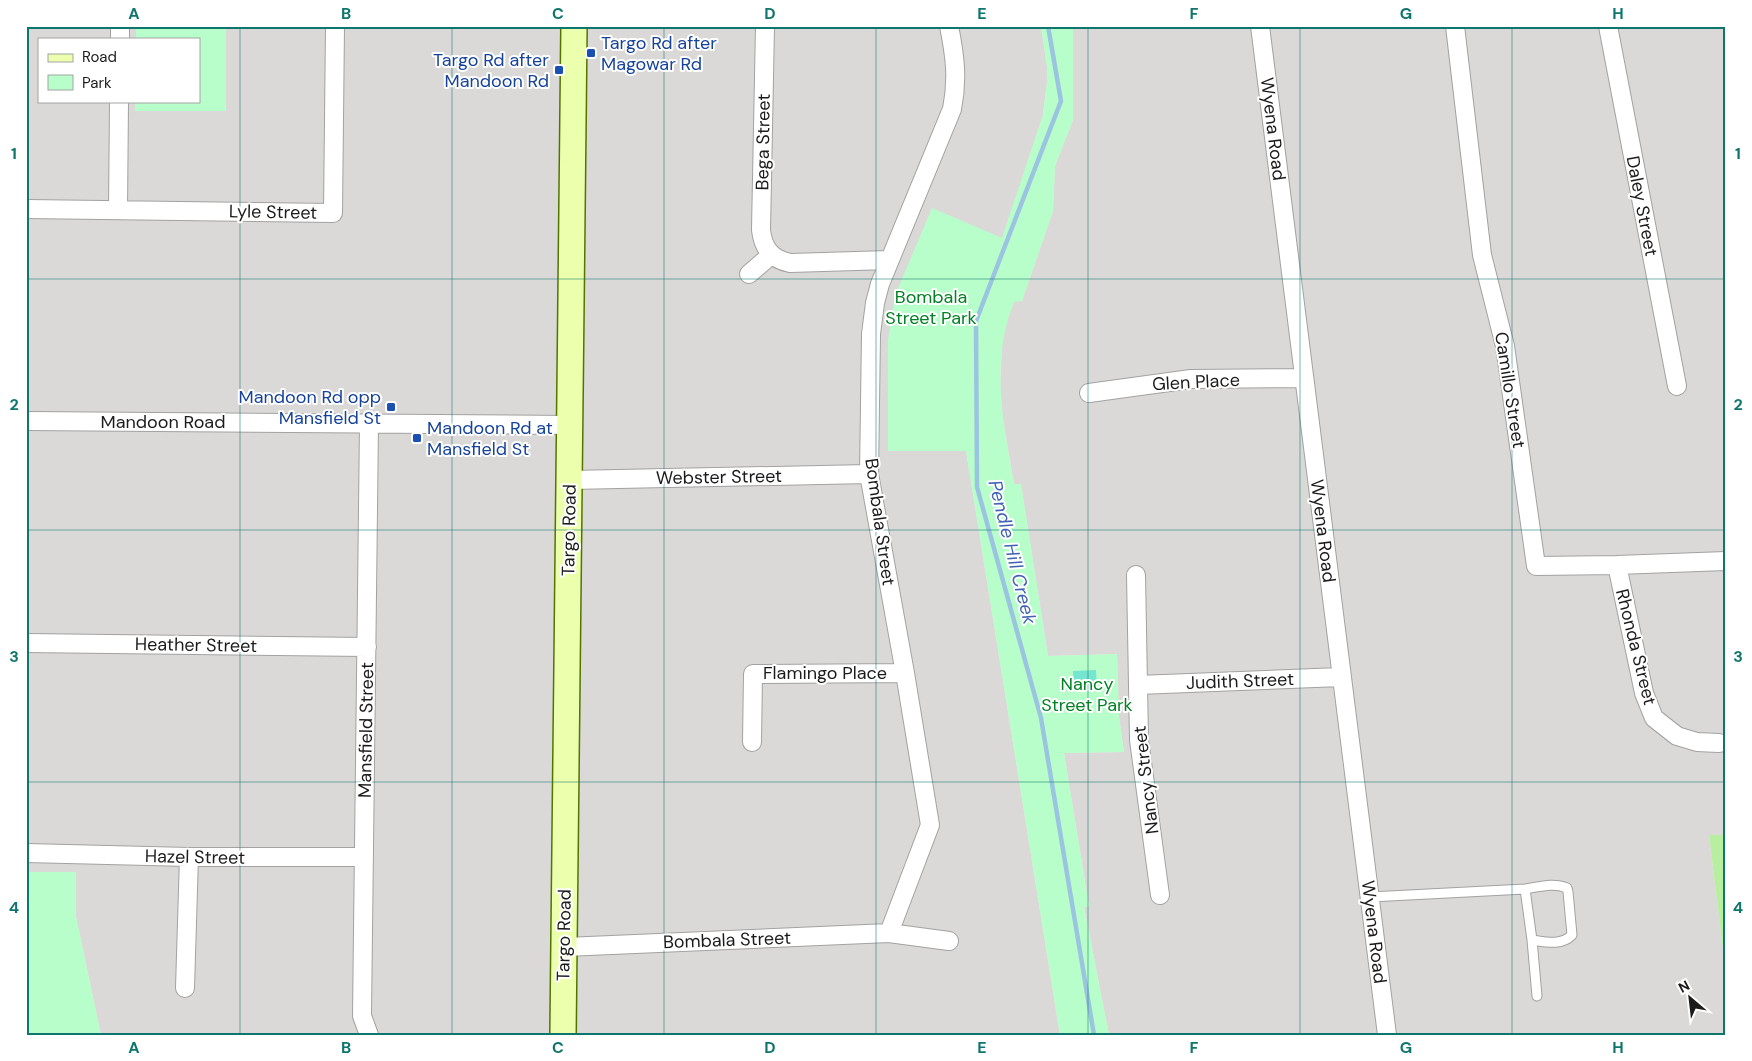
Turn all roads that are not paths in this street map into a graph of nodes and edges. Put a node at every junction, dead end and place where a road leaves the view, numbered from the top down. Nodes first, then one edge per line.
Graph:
1 (335, 26) edge
2 (574, 26) edge
3 (764, 26) edge
4 (949, 26) edge
5 (1260, 26) edge
6 (1455, 26) edge
7 (1608, 26) edge
8 (119, 102) edge
9 (26, 209) edge
10 (118, 210) junction
11 (771, 255) junction
12 (889, 260) junction
13 (749, 274) dead end
14 (1304, 378) junction
15 (1677, 386) dead end
16 (1089, 393) dead end
17 (26, 421) edge
18 (369, 424) junction
19 (570, 425) junction
20 (869, 474) junction
21 (570, 480) junction
22 (1726, 561) edge
23 (1617, 565) junction
24 (1136, 575) dead end
25 (26, 643) edge
26 (367, 648) junction
27 (905, 673) junction
28 (1342, 677) junction
29 (1138, 685) junction
30 (752, 742) dead end
31 (1719, 743) dead end
32 (26, 853) edge
33 (190, 857) junction
34 (364, 857) junction
35 (1525, 890) junction
36 (1160, 895) dead end
37 (1370, 898) junction
38 (889, 934) junction
39 (1532, 940) junction
40 (949, 941) dead end
41 (564, 947) junction
42 (185, 988) dead end
43 (1537, 996) dead end
44 (369, 1035) edge
45 (563, 1035) edge
46 (1387, 1035) edge

1 - 10 street, Lyle Street
2 - 19 street, Targo Road
3 - 11 street, Bega Street
4 - 12 street, Bombala Street
5 - 14 street, Wyena Road
6 - 23 street, Camillo Street
7 - 15 street, Daley Street
8 - 10 street
9 - 10 street, Lyle Street
11 - 12 street
11 - 13 street
12 - 20 street, Bombala Street
14 - 16 street, Glen Place
14 - 28 street, Wyena Road
17 - 18 street, Mandoon Road
18 - 19 street, Mandoon Road
18 - 26 street, Mansfield Street
19 - 21 street, Targo Road
20 - 21 street, Webster Street
20 - 27 street, Bombala Street
21 - 41 street, Targo Road
22 - 23 street, Camillo Street
23 - 31 street, Rhonda Street
24 - 29 street, Nancy Street
25 - 26 street, Heather Street
26 - 34 street, Mansfield Street
27 - 30 street, Flamingo Place
27 - 38 street, Bombala Street
28 - 29 street, Judith Street
28 - 37 street, Wyena Road
29 - 36 street, Nancy Street
32 - 33 street, Hazel Street
33 - 34 street, Hazel Street
33 - 42 street
34 - 44 street, Mansfield Street
35 - 37 lane
35 - 39 lane
35 - 39 lane
37 - 46 street, Wyena Road
38 - 40 street, Bombala Street
38 - 41 street, Bombala Street
39 - 43 lane
41 - 45 street, Targo Road

